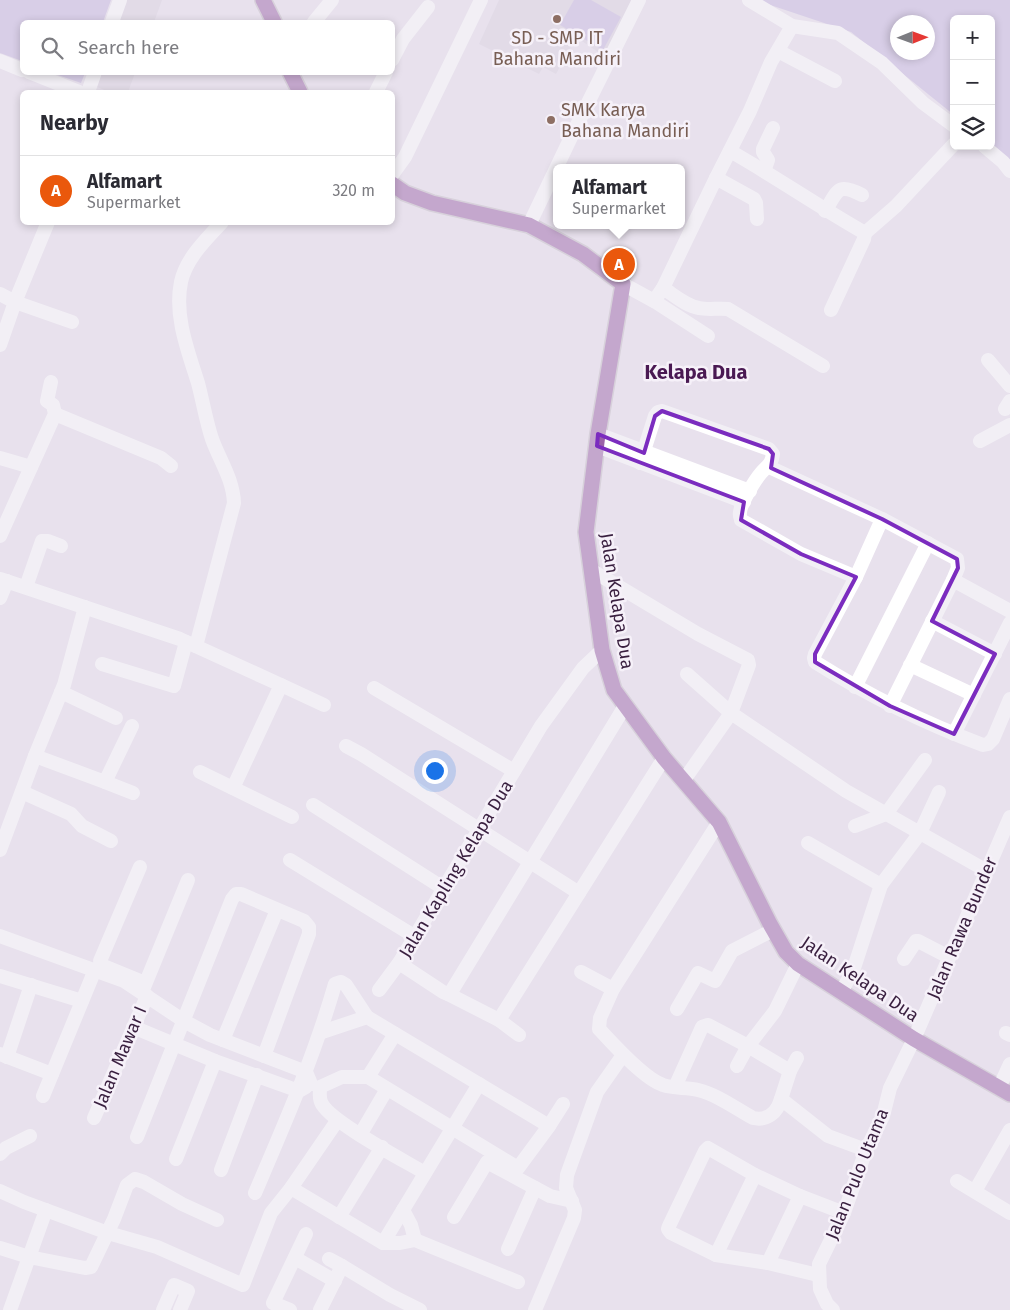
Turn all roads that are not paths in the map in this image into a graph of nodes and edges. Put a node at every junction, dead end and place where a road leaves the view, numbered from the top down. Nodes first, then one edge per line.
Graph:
1 (120, 0) edge
2 (263, 0) edge
3 (332, 0) edge
4 (482, 0) edge
5 (639, 0) edge
6 (749, 0) edge
7 (428, 8) dead end
8 (113, 20) edge
9 (273, 20) edge
10 (316, 20) edge
11 (792, 26) junction
12 (778, 51) junction
13 (395, 54) edge
14 (0, 61) edge
15 (20, 69) edge
16 (36, 75) edge
17 (93, 75) edge
18 (292, 75) edge
19 (384, 75) edge
20 (834, 81) dead end
21 (73, 90) edge
22 (89, 90) edge
23 (299, 90) edge
24 (377, 90) edge
25 (950, 123) edge
26 (773, 128) dead end
27 (950, 148) edge
28 (989, 150) edge
29 (730, 151) junction
30 (558, 164) edge
31 (395, 171) edge
32 (764, 171) junction
33 (1010, 171) edge
34 (553, 175) edge
35 (716, 178) junction
36 (395, 186) edge
37 (862, 194) dead end
38 (825, 211) junction
39 (757, 219) dead end
40 (47, 225) edge
41 (219, 225) edge
42 (529, 225) junction
43 (865, 233) junction
44 (623, 284) junction
45 (662, 288) junction
46 (0, 294) edge
47 (654, 301) junction
48 (15, 302) junction
49 (831, 310) dead end
50 (72, 322) dead end
51 (708, 336) dead end
52 (0, 345) edge
53 (988, 360) dead end
54 (823, 366) dead end
55 (51, 382) dead end
56 (1010, 386) edge
57 (55, 414) junction
58 (1010, 424) edge
59 (597, 440) junction
60 (980, 441) dead end
61 (0, 458) edge
62 (642, 458) junction
63 (171, 466) dead end
64 (31, 467) junction
65 (769, 467) junction
66 (747, 497) junction
67 (882, 518) junction
68 (0, 536) edge
69 (928, 543) junction
70 (61, 546) dead end
71 (32, 552) dead end
72 (591, 570) junction
73 (856, 577) junction
74 (4, 580) edge
75 (953, 580) junction
76 (24, 587) junction
77 (0, 598) edge
78 (85, 607) junction
79 (1010, 611) edge
80 (932, 621) junction
81 (1010, 623) edge
82 (191, 644) junction
83 (602, 650) junction
84 (994, 654) junction
85 (102, 664) dead end
86 (910, 665) junction
87 (687, 674) dead end
88 (281, 685) junction
89 (855, 687) junction
90 (374, 688) dead end
91 (61, 692) junction
92 (974, 695) junction
93 (1010, 699) edge
94 (324, 704) dead end
95 (625, 706) junction
96 (890, 706) junction
97 (731, 713) junction
98 (116, 718) dead end
99 (132, 726) dead end
100 (954, 734) junction
101 (346, 746) dead end
102 (35, 756) junction
103 (664, 758) junction
104 (925, 760) dead end
105 (514, 771) junction
106 (200, 772) dead end
107 (684, 780) junction
108 (105, 782) junction
109 (233, 788) junction
110 (22, 792) junction
111 (939, 792) dead end
112 (133, 793) dead end
113 (313, 805) dead end
114 (886, 814) junction
115 (292, 817) dead end
116 (1010, 817) edge
117 (719, 822) junction
118 (855, 826) dead end
119 (4, 828) edge
120 (478, 830) junction
121 (920, 833) junction
122 (1006, 839) edge
123 (111, 841) dead end
124 (808, 843) dead end
125 (0, 850) edge
126 (290, 860) dead end
127 (530, 862) junction
128 (140, 867) dead end
129 (987, 871) junction
130 (188, 880) dead end
131 (882, 885) junction
132 (443, 888) junction
133 (579, 893) junction
134 (277, 910) junction
135 (773, 930) junction
136 (0, 936) edge
137 (414, 936) junction
138 (949, 957) junction
139 (904, 959) dead end
140 (399, 963) junction
141 (798, 964) junction
142 (582, 972) dead end
143 (0, 976) edge
144 (92, 977) dead end
145 (31, 985) junction
146 (613, 989) junction
147 (144, 990) junction
148 (379, 990) dead end
149 (842, 992) junction
150 (448, 994) junction
151 (82, 1001) junction
152 (677, 1009) dead end
153 (367, 1017) junction
154 (498, 1020) junction
155 (184, 1021) junction
156 (133, 1027) junction
157 (322, 1032) junction
158 (395, 1034) junction
159 (519, 1035) dead end
160 (914, 1039) junction
161 (223, 1040) junction
162 (175, 1044) junction
163 (748, 1046) junction
164 (3, 1055) edge
165 (623, 1055) junction
166 (264, 1056) junction
167 (797, 1058) dead end
168 (215, 1060) junction
169 (1010, 1064) edge
170 (738, 1066) dead end
171 (790, 1072) junction
172 (52, 1074) junction
173 (257, 1075) junction
174 (368, 1077) junction
175 (309, 1083) junction
176 (479, 1084) junction
177 (675, 1087) junction
178 (387, 1089) junction
179 (1005, 1091) edge
180 (43, 1096) dead end
181 (781, 1099) junction
182 (563, 1104) dead end
183 (94, 1118) dead end
184 (337, 1120) junction
185 (549, 1126) junction
186 (452, 1128) junction
187 (1010, 1130) edge
188 (360, 1134) junction
189 (30, 1136) dead end
190 (137, 1137) dead end
191 (382, 1147) junction
192 (866, 1150) junction
193 (0, 1154) edge
194 (176, 1160) dead end
195 (221, 1170) dead end
196 (425, 1173) junction
197 (755, 1175) junction
198 (957, 1181) dead end
199 (291, 1188) junction
200 (536, 1188) junction
201 (0, 1191) edge
202 (974, 1191) junction
203 (255, 1193) dead end
204 (800, 1196) junction
205 (572, 1201) junction
206 (46, 1210) junction
207 (403, 1210) junction
208 (844, 1213) junction
209 (1010, 1213) edge
210 (339, 1217) junction
211 (454, 1217) dead end
212 (217, 1220) dead end
213 (108, 1233) junction
214 (306, 1234) dead end
215 (415, 1240) junction
216 (384, 1243) junction
217 (0, 1248) edge
218 (508, 1249) dead end
219 (716, 1255) junction
220 (29, 1257) junction
221 (295, 1258) junction
222 (329, 1259) dead end
223 (768, 1263) junction
224 (342, 1266) junction
225 (818, 1275) junction
226 (334, 1281) junction
227 (518, 1282) dead end
228 (10, 1310) edge
229 (163, 1310) edge
230 (180, 1310) edge
231 (290, 1310) edge
232 (320, 1310) edge
233 (420, 1310) edge
234 (535, 1310) edge
235 (833, 1310) edge

1 - 8 street
2 - 9 main road
3 - 10 street
4 - 31 street
5 - 30 street
6 - 11 street
7 - 13 street
11 - 12 street
11 - 25 street
12 - 20 street
12 - 29 street
14 - 15 street
16 - 21 street
17 - 22 street
18 - 23 main road
19 - 24 street
26 - 32 street
27 - 43 street
28 - 33 street
29 - 32 street
29 - 35 street
32 - 38 street
34 - 42 street
35 - 39 street
35 - 45 street
36 - 42 main road
37 - 38 street
38 - 43 street
40 - 48 street
41 - 82 street
42 - 44 main road
43 - 49 street
44 - 47 street
44 - 59 main road, Jalan Kelapa Dua
45 - 47 street
45 - 54 street
46 - 48 street
47 - 51 street
48 - 50 street
48 - 52 street
53 - 56 street
55 - 57 street
57 - 63 street
57 - 64 street
58 - 60 street
59 - 62 street
59 - 72 main road, Jalan Kelapa Dua
61 - 64 street
62 - 65 street
62 - 66 street
64 - 68 street
65 - 66 street
65 - 67 street
66 - 73 street
67 - 69 street
67 - 73 street
69 - 75 street
69 - 89 street
70 - 76 street
71 - 76 street
72 - 83 main road, Jalan Kelapa Dua
72 - 97 street
73 - 89 street
74 - 76 street
74 - 77 street
75 - 79 street
75 - 80 street
76 - 78 street
78 - 82 street
78 - 91 street
80 - 84 street
80 - 86 street
81 - 84 street
82 - 85 street
82 - 88 street
83 - 95 main road, Jalan Kelapa Dua
83 - 105 street, Jalan Kapling Kelapa Dua
84 - 92 street
86 - 92 street
86 - 96 street
87 - 97 street
88 - 94 street
88 - 109 street
89 - 96 street
90 - 105 street
91 - 98 street
91 - 102 street
92 - 100 street
93 - 100 street
95 - 103 main road, Jalan Kelapa Dua
95 - 127 street
96 - 100 street
97 - 107 street
97 - 114 street
99 - 108 street
101 - 120 street
102 - 108 street
102 - 110 street
103 - 107 main road, Jalan Kelapa Dua
103 - 133 street
104 - 114 street
105 - 120 street, Jalan Kapling Kelapa Dua
106 - 109 street
107 - 117 main road, Jalan Kelapa Dua
108 - 112 street
109 - 115 street
110 - 119 street
110 - 123 street
111 - 121 street
113 - 132 street
114 - 118 street
114 - 121 street
116 - 122 street, Jalan Rawa Bunder
117 - 135 main road, Jalan Kelapa Dua
117 - 146 street
119 - 125 street
120 - 127 street
120 - 132 street, Jalan Kapling Kelapa Dua
121 - 129 street
121 - 131 street
122 - 129 street, Jalan Rawa Bunder
124 - 131 street
126 - 137 street
127 - 133 street
127 - 150 street
128 - 147 street
129 - 138 street, Jalan Rawa Bunder
130 - 147 street, Jalan Mawar I
131 - 149 street
132 - 137 street, Jalan Kapling Kelapa Dua
133 - 154 street
134 - 155 street
134 - 161 street
134 - 166 street
135 - 141 main road, Jalan Kelapa Dua
135 - 152 street
136 - 147 street
137 - 140 street, Jalan Kapling Kelapa Dua
138 - 139 street
138 - 160 street, Jalan Rawa Bunder
140 - 148 street
140 - 150 street, Jalan Kapling Kelapa Dua
141 - 149 main road, Jalan Kelapa Dua
141 - 163 street
142 - 146 street
143 - 145 street
144 - 151 street
145 - 151 street
145 - 164 street
146 - 165 street
147 - 155 street
147 - 156 street, Jalan Mawar I
149 - 160 main road, Jalan Kelapa Dua
150 - 154 street, Jalan Kapling Kelapa Dua
151 - 172 street
153 - 157 street
153 - 157 street
153 - 158 street
154 - 159 street, Jalan Kapling Kelapa Dua
155 - 161 street
155 - 162 street
156 - 162 street
156 - 183 street, Jalan Mawar I
157 - 175 street
158 - 174 street
158 - 176 street
160 - 179 main road, Jalan Kelapa Dua
160 - 192 street, Jalan Pulo Utama
161 - 166 street
162 - 168 street
162 - 190 street
163 - 170 street
163 - 171 street
163 - 177 street
164 - 172 street
165 - 177 street
165 - 205 street
166 - 175 street
167 - 171 street
168 - 173 street
168 - 194 street
169 - 179 street
171 - 181 street
172 - 180 street
173 - 175 street
173 - 195 street
174 - 175 street
174 - 178 street
175 - 184 street
175 - 203 street
176 - 185 street
176 - 186 street
177 - 181 street
178 - 186 street
178 - 188 street
181 - 192 street
182 - 185 street
184 - 188 street
184 - 199 street
185 - 186 street
186 - 196 street
187 - 202 street
188 - 191 street
189 - 193 street
191 - 196 street
191 - 210 street
192 - 208 street, Jalan Pulo Utama
196 - 207 street
197 - 204 street
197 - 219 street
197 - 219 street
198 - 202 street
199 - 210 street
199 - 213 street
200 - 205 street
200 - 211 street
200 - 218 street
201 - 206 street
202 - 209 street
204 - 208 street
204 - 223 street
205 - 234 street
206 - 213 street
206 - 220 street
207 - 215 street
207 - 216 street
208 - 225 street, Jalan Pulo Utama
210 - 216 street
212 - 213 street
213 - 220 street
214 - 221 street
215 - 216 street
215 - 227 street
217 - 220 street
219 - 223 street
220 - 228 street
221 - 226 street
221 - 231 street
222 - 224 street
223 - 225 street
224 - 226 street
224 - 233 street
225 - 235 street
226 - 232 street
229 - 230 street

